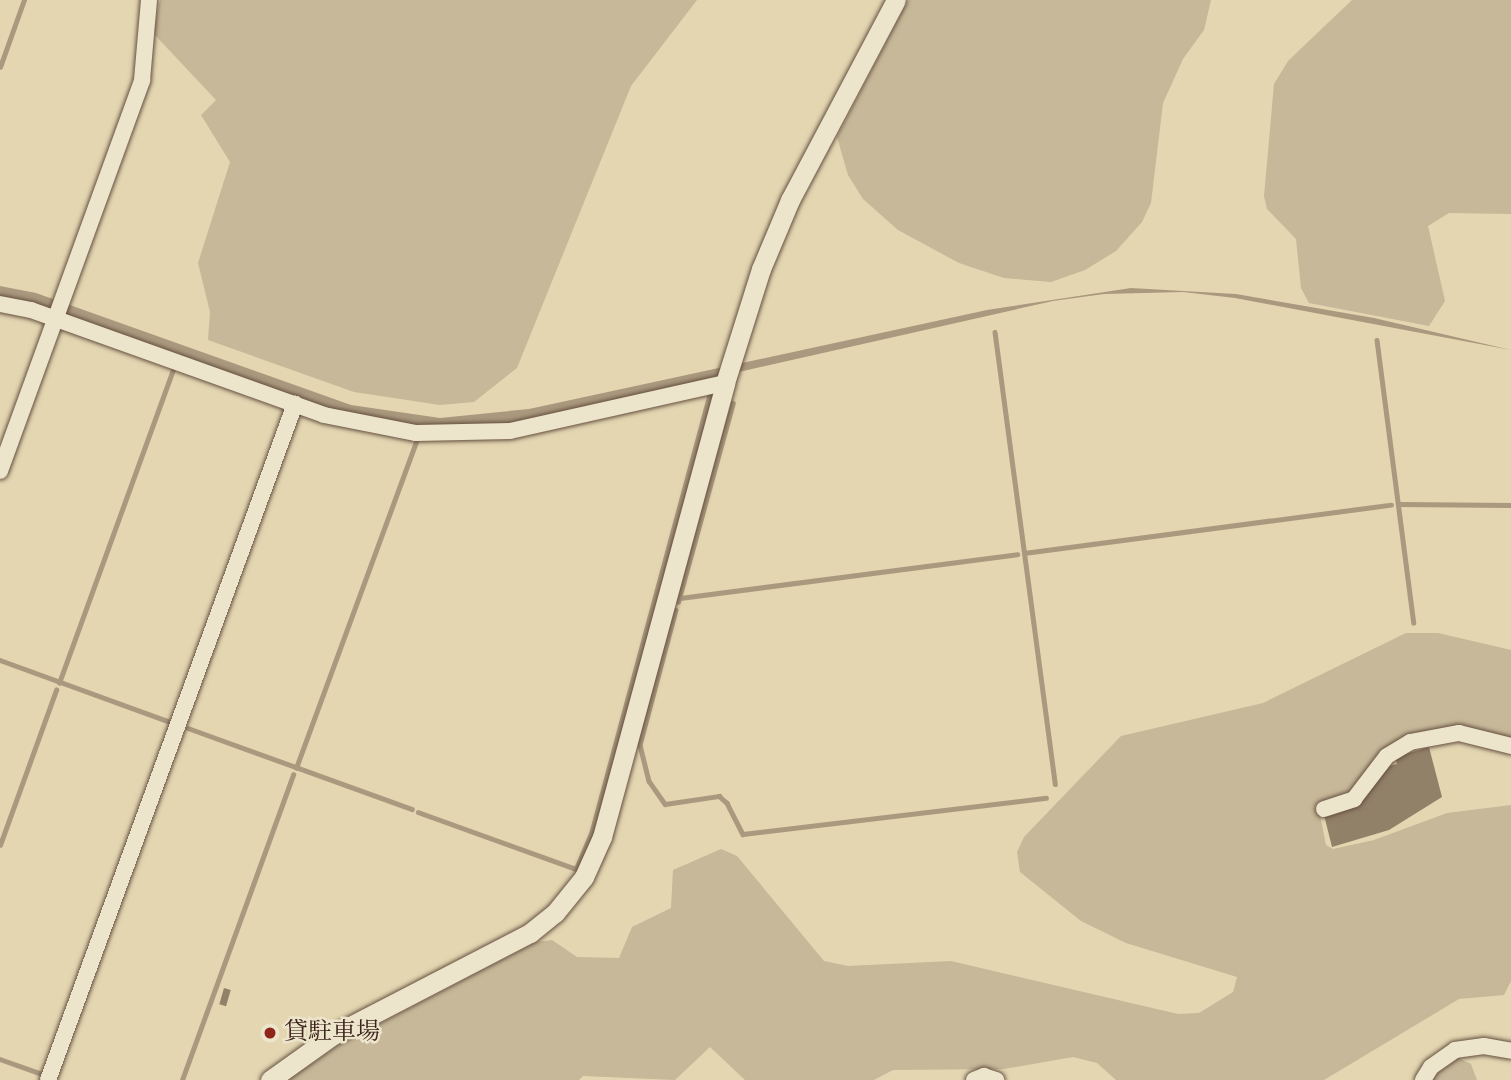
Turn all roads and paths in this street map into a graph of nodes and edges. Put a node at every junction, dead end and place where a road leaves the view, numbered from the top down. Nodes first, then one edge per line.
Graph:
1 (149, 0) edge
2 (896, 0) edge
3 (0, 304) edge
4 (58, 311) junction
5 (727, 374) junction
6 (295, 404) junction
7 (0, 471) edge
8 (1511, 746) edge
9 (1324, 809) dead end
10 (1511, 1051) edge
11 (48, 1080) edge
12 (270, 1080) edge
13 (974, 1080) edge
14 (996, 1080) edge
15 (1423, 1080) edge

1 - 4 street
2 - 5 street
3 - 4 street
4 - 6 street
4 - 7 street
5 - 6 street
5 - 12 street
6 - 11 street
8 - 9 street
10 - 15 street
13 - 14 street

